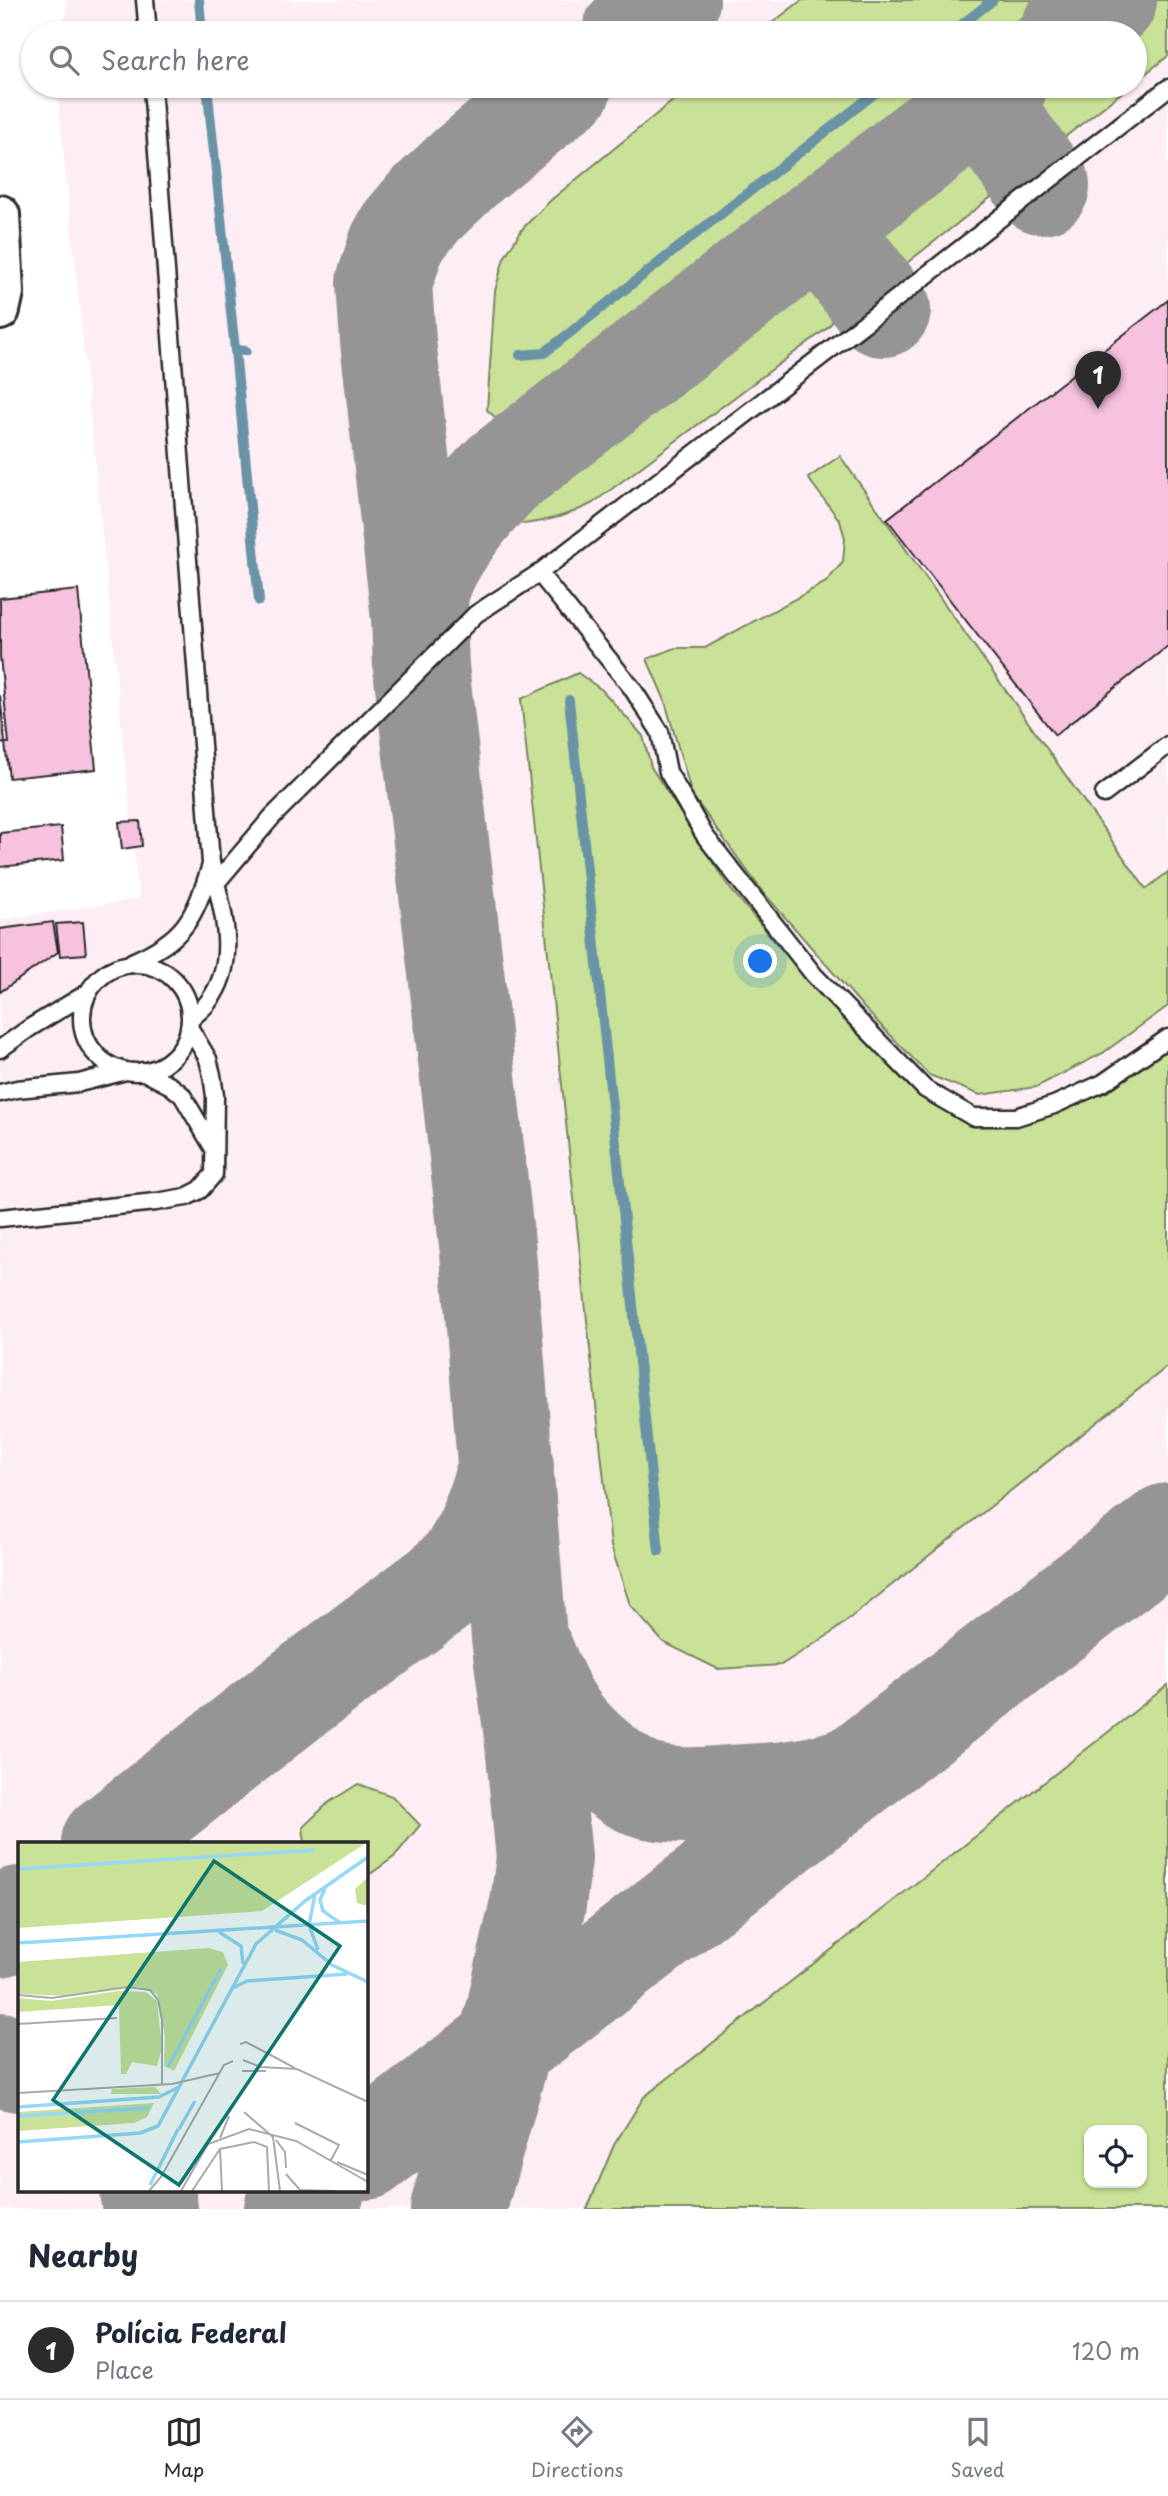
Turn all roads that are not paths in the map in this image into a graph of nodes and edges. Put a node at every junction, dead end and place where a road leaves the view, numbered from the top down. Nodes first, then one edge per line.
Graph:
1 (145, 0) edge
2 (147, 21) edge
3 (1168, 88) edge
4 (153, 98) edge
5 (0, 215) edge
6 (0, 310) edge
7 (538, 573) junction
8 (1168, 745) edge
9 (1104, 794) dead end
10 (211, 863) junction
11 (216, 883) junction
12 (129, 964) junction
13 (89, 992) junction
14 (189, 1024) junction
15 (1168, 1038) edge
16 (0, 1049) edge
17 (134, 1071) junction
18 (0, 1093) edge
19 (216, 1154) junction
20 (0, 1218) edge

1 - 2 lane
3 - 7 lane
4 - 10 lane
5 - 6 main road
7 - 11 lane
7 - 15 lane
8 - 9 lane
10 - 11 lane
10 - 12 lane
11 - 14 lane
12 - 13 lane
12 - 14 lane
13 - 16 lane
13 - 17 lane
14 - 17 lane
14 - 19 lane
17 - 18 lane
17 - 19 lane
19 - 20 lane

